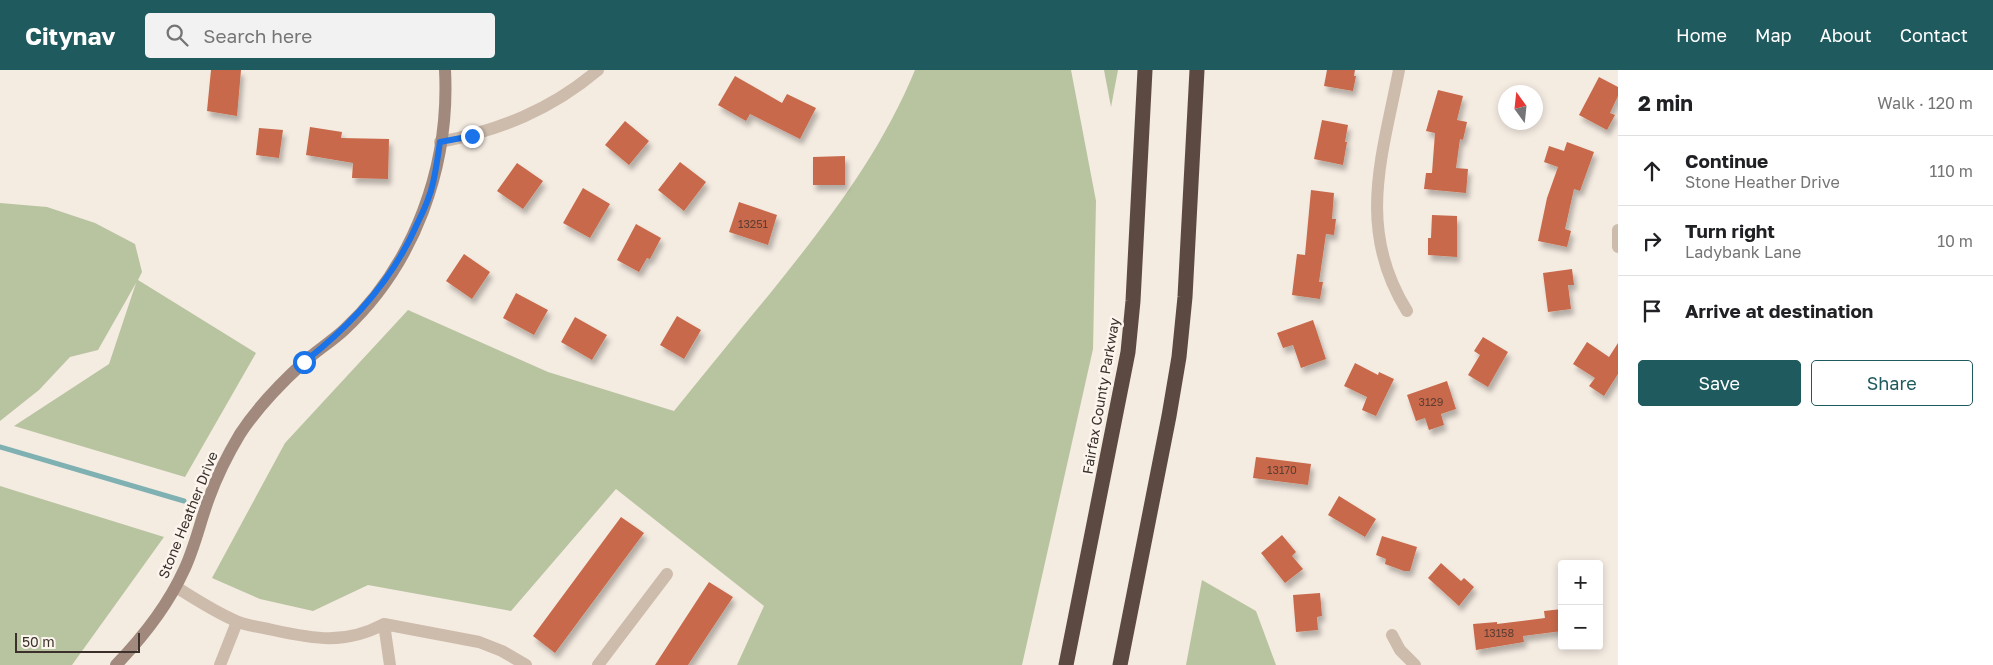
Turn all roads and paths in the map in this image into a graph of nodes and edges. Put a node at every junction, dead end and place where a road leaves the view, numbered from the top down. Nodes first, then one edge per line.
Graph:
1 (445, 70) edge
2 (598, 70) edge
3 (1145, 70) edge
4 (1197, 70) edge
5 (1399, 70) edge
6 (440, 142) junction
7 (1618, 230) edge
8 (1618, 247) edge
9 (1407, 311) dead end
10 (667, 574) dead end
11 (176, 587) junction
12 (237, 622) junction
13 (384, 624) junction
14 (1392, 636) dead end
15 (116, 665) edge
16 (220, 665) edge
17 (390, 665) edge
18 (526, 665) edge
19 (598, 665) edge
20 (1066, 665) edge
21 (1120, 665) edge
22 (1415, 665) edge

1 - 6 street, Stone Heather Drive
2 - 6 street
3 - 20 highway, Fairfax County Parkway
4 - 21 highway
5 - 9 street
6 - 11 street, Stone Heather Drive
7 - 8 street
10 - 19 street
11 - 12 street
11 - 15 street, Stone Heather Drive
12 - 13 street
12 - 16 street
13 - 17 street
13 - 18 street
14 - 22 street

